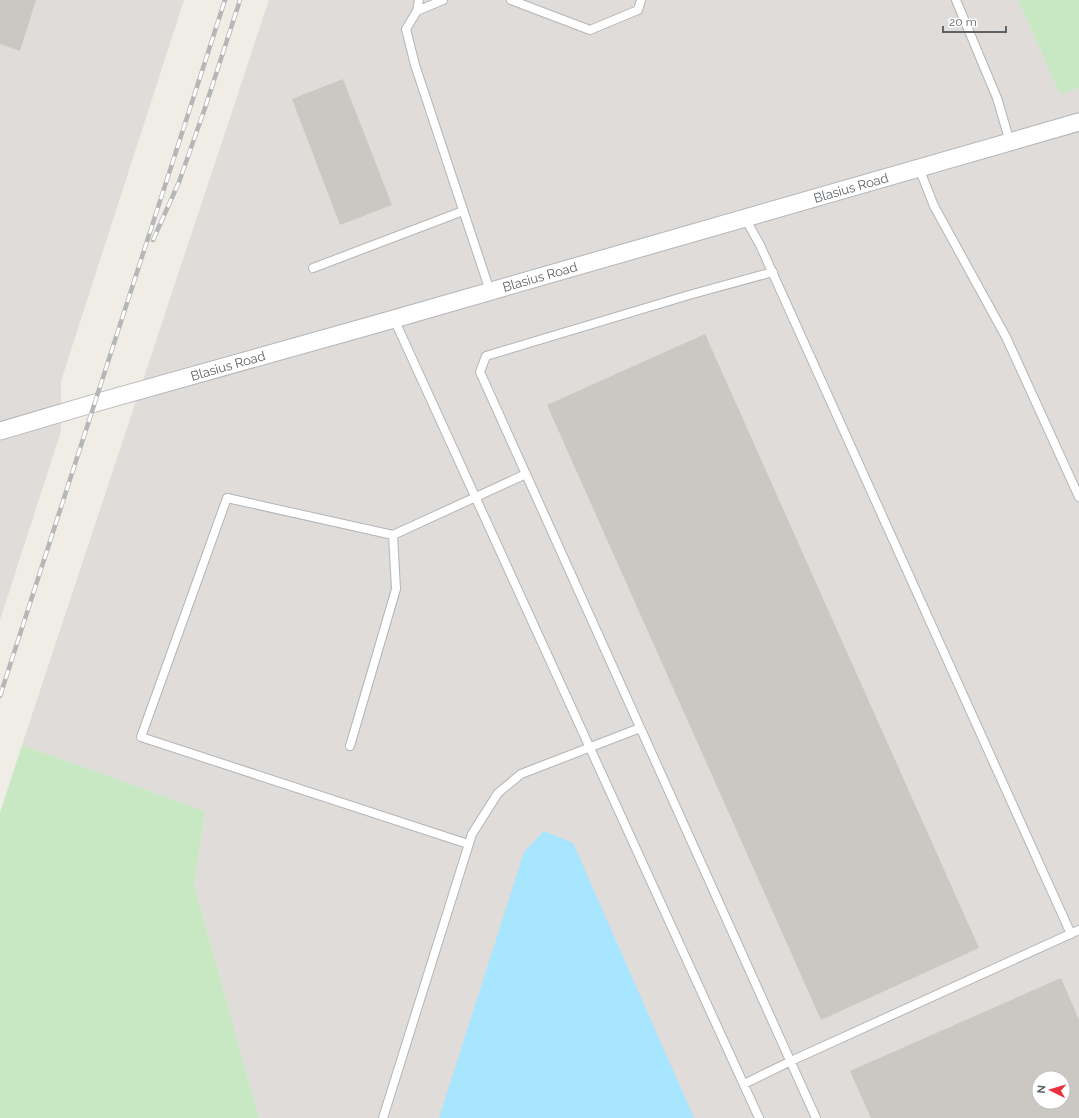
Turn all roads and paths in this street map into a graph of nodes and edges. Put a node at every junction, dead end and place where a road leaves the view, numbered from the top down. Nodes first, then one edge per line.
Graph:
1 (419, 0) edge
2 (443, 0) edge
3 (511, 0) edge
4 (641, 0) edge
5 (956, 0) edge
6 (417, 11) junction
7 (1079, 122) edge
8 (1010, 142) junction
9 (919, 168) junction
10 (463, 211) junction
11 (745, 218) junction
12 (313, 268) dead end
13 (773, 272) junction
14 (490, 291) junction
15 (394, 319) junction
16 (0, 431) edge
17 (526, 474) junction
18 (475, 497) junction
19 (1079, 497) edge
20 (393, 535) junction
21 (640, 728) junction
22 (350, 746) dead end
23 (590, 748) junction
24 (468, 844) junction
25 (1079, 930) edge
26 (1071, 934) junction
27 (791, 1061) junction
28 (744, 1084) junction
29 (383, 1118) edge
30 (759, 1118) edge
31 (816, 1118) edge

1 - 6 lane
2 - 6 lane
3 - 4 lane
5 - 8 lane
6 - 10 lane
7 - 8 street, Blasius Road
8 - 9 street, Blasius Road
9 - 11 street, Blasius Road
9 - 19 lane
10 - 12 lane
10 - 14 lane
11 - 13 lane
11 - 14 street, Blasius Road
13 - 17 lane
13 - 26 lane
14 - 15 street, Blasius Road
15 - 16 street, Blasius Road
15 - 18 lane
17 - 18 lane
17 - 21 lane
18 - 20 lane
18 - 23 lane
20 - 22 lane
20 - 24 lane
21 - 23 lane
21 - 27 lane
23 - 24 lane
23 - 28 lane
24 - 29 lane
25 - 26 lane
26 - 27 lane
27 - 28 lane
27 - 31 lane
28 - 30 lane

